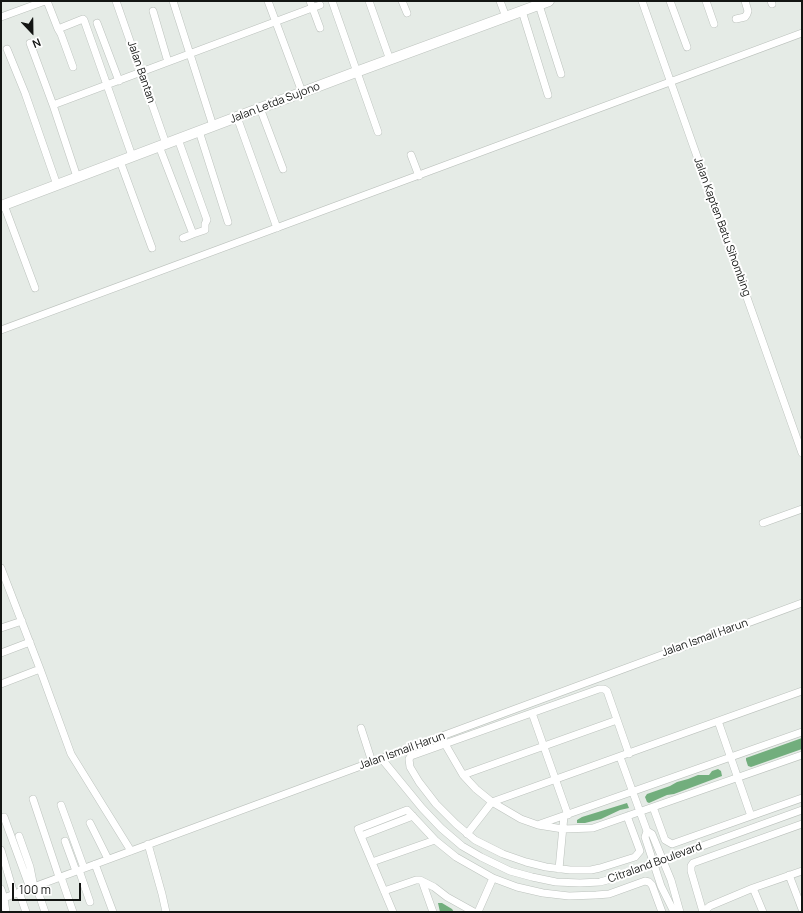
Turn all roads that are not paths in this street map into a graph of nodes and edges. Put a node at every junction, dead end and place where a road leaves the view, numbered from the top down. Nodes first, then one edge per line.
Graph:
1 (46, 1) edge
2 (116, 1) edge
3 (173, 1) edge
4 (268, 1) edge
5 (332, 1) edge
6 (369, 1) edge
7 (402, 1) edge
8 (500, 1) edge
9 (549, 1) edge
10 (642, 1) edge
11 (670, 1) edge
12 (706, 1) edge
13 (745, 1) edge
14 (311, 4) edge
15 (25, 5) edge
16 (320, 5) dead end
17 (539, 5) junction
18 (153, 11) dead end
19 (522, 11) junction
20 (407, 14) dead end
21 (1, 17) edge
22 (506, 17) junction
23 (736, 19) dead end
24 (276, 22) junction
25 (97, 23) dead end
26 (714, 24) dead end
27 (320, 28) dead end
28 (58, 30) junction
29 (802, 34) edge
30 (30, 43) dead end
31 (687, 47) dead end
32 (7, 49) dead end
33 (191, 54) junction
34 (390, 60) junction
35 (168, 62) junction
36 (73, 67) dead end
37 (356, 72) junction
38 (141, 73) junction
39 (560, 74) dead end
40 (119, 81) junction
41 (670, 82) junction
42 (107, 85) junction
43 (302, 92) junction
44 (548, 95) dead end
45 (53, 105) junction
46 (260, 108) junction
47 (237, 117) junction
48 (213, 126) junction
49 (199, 131) junction
50 (378, 132) dead end
51 (178, 139) junction
52 (162, 145) junction
53 (411, 155) dead end
54 (132, 156) junction
55 (120, 161) junction
56 (283, 169) dead end
57 (419, 176) junction
58 (77, 177) junction
59 (57, 185) junction
60 (2, 206) edge
61 (228, 222) dead end
62 (277, 228) junction
63 (193, 234) junction
64 (183, 238) dead end
65 (152, 248) dead end
66 (35, 288) dead end
67 (1, 330) edge
68 (802, 450) edge
69 (802, 509) edge
70 (763, 523) dead end
71 (1, 568) edge
72 (4, 583) edge
73 (802, 603) edge
74 (22, 621) junction
75 (1, 628) edge
76 (30, 642) junction
77 (1, 654) edge
78 (40, 669) junction
79 (1, 684) edge
80 (802, 691) edge
81 (532, 713) junction
82 (617, 720) junction
83 (718, 721) junction
84 (361, 728) dead end
85 (802, 732) edge
86 (445, 744) junction
87 (544, 746) junction
88 (629, 754) junction
89 (802, 755) edge
90 (620, 757) junction
91 (731, 757) junction
92 (381, 758) junction
93 (372, 762) junction
94 (463, 775) junction
95 (738, 777) junction
96 (556, 780) junction
97 (633, 792) junction
98 (802, 798) edge
99 (34, 799) dead end
100 (492, 802) junction
101 (61, 805) dead end
102 (654, 807) junction
103 (802, 810) edge
104 (640, 812) junction
105 (566, 815) junction
106 (626, 816) junction
107 (751, 816) junction
108 (4, 817) dead end
109 (90, 823) dead end
110 (802, 824) edge
111 (538, 825) junction
112 (563, 829) junction
113 (647, 831) junction
114 (467, 834) junction
115 (19, 836) dead end
116 (435, 840) junction
117 (65, 841) dead end
118 (148, 844) junction
119 (1, 850) edge
120 (131, 851) junction
121 (108, 859) junction
122 (663, 861) junction
123 (372, 862) junction
124 (95, 864) junction
125 (654, 864) junction
126 (559, 869) junction
127 (80, 870) junction
128 (802, 871) edge
129 (789, 875) junction
130 (60, 877) junction
131 (493, 878) junction
132 (422, 881) junction
133 (33, 887) junction
134 (753, 888) junction
135 (1, 889) edge
136 (384, 891) junction
137 (17, 893) junction
138 (3, 898) edge
139 (90, 902) dead end
140 (710, 906) junction
141 (802, 909) edge
142 (6, 912) edge
143 (26, 912) edge
144 (45, 912) edge
145 (73, 912) edge
146 (113, 912) edge
147 (166, 912) edge
148 (393, 912) edge
149 (433, 912) edge
150 (474, 912) edge
151 (478, 912) edge
152 (662, 912) edge
153 (674, 912) edge
154 (680, 912) edge
155 (703, 912) edge
156 (716, 912) edge
157 (763, 912) edge

1 - 15 street
1 - 28 street
2 - 38 street, Jalan Bantan
3 - 33 street
4 - 24 street
5 - 37 street
6 - 34 street
7 - 20 street
8 - 22 street
9 - 17 highway, Jalan Letda Sujono
10 - 41 street, Jalan Kapten Batu Sihombing
11 - 31 street
12 - 26 street
13 - 23 street
14 - 16 street
14 - 24 street
14 - 27 street
15 - 21 street
17 - 19 highway, Jalan Letda Sujono
17 - 39 street
18 - 35 street
19 - 22 highway, Jalan Letda Sujono
19 - 44 street
22 - 34 highway, Jalan Letda Sujono
24 - 33 street
24 - 43 street
25 - 40 street
28 - 36 street
28 - 42 street
29 - 41 street
30 - 45 street
32 - 59 street
33 - 35 street
33 - 48 street
34 - 37 highway, Jalan Letda Sujono
35 - 38 street
37 - 43 highway, Jalan Letda Sujono
37 - 50 street
38 - 40 street
38 - 52 street, Jalan Bantan
40 - 42 street
41 - 57 street
41 - 68 street, Jalan Kapten Batu Sihombing
42 - 45 street
42 - 54 street
43 - 46 highway, Jalan Letda Sujono
45 - 58 street
46 - 47 highway, Jalan Letda Sujono
46 - 56 street
47 - 48 highway, Jalan Letda Sujono
47 - 62 street
48 - 49 highway, Jalan Letda Sujono
49 - 51 highway, Jalan Letda Sujono
49 - 61 street
51 - 52 highway, Jalan Letda Sujono
51 - 63 street
52 - 54 highway, Jalan Letda Sujono
52 - 63 street, Jalan Bantan
53 - 57 street
54 - 55 highway, Jalan Letda Sujono
55 - 58 highway, Jalan Letda Sujono
55 - 65 street
57 - 62 street
58 - 59 highway, Jalan Letda Sujono
59 - 60 highway, Jalan Letda Sujono
60 - 66 street
62 - 67 street
63 - 64 street
69 - 70 street
71 - 72 street
72 - 74 street
73 - 92 street, Jalan Ismail Harun
74 - 75 street
74 - 76 street
76 - 77 street
76 - 78 street
78 - 79 street
78 - 120 street
80 - 83 street
81 - 82 street
81 - 86 street
81 - 87 street
82 - 87 street
82 - 88 street
83 - 88 street
83 - 91 street
84 - 93 street
85 - 91 street
86 - 94 street
86 - 114 street
87 - 94 street
87 - 96 street
88 - 90 street
89 - 95 street
90 - 96 street
90 - 97 street
91 - 95 street
91 - 97 street
92 - 93 street, Jalan Ismail Harun
92 - 125 street, Citraland Boulevard
93 - 118 street, Jalan Ismail Harun
94 - 100 street
95 - 102 street
95 - 107 street
96 - 100 street
96 - 105 street
97 - 104 street
97 - 105 street
98 - 107 street
99 - 130 street
100 - 111 street
100 - 114 street
101 - 127 street
102 - 104 street
102 - 107 street
103 - 122 street, Citraland Boulevard
104 - 106 street
104 - 113 street
105 - 111 street
105 - 112 street
106 - 112 street
106 - 126 street
108 - 133 street
109 - 121 street
110 - 155 street
111 - 112 street
112 - 126 street
113 - 122 street
113 - 125 street
114 - 126 street
115 - 133 street
116 - 123 street
116 - 123 street
116 - 131 street
117 - 127 street
118 - 120 street, Jalan Ismail Harun
118 - 147 street
119 - 137 street
120 - 121 street, Jalan Ismail Harun
121 - 124 street, Jalan Ismail Harun
122 - 125 street, Citraland Boulevard
122 - 154 street
123 - 136 street
124 - 127 street, Jalan Ismail Harun
124 - 146 street
125 - 153 street
127 - 130 street, Jalan Ismail Harun
127 - 139 street
128 - 129 street
129 - 134 street
129 - 141 street
130 - 133 street, Jalan Ismail Harun
130 - 145 street
131 - 151 street
131 - 152 street
132 - 136 street
132 - 149 street
132 - 150 street
133 - 137 street, Jalan Ismail Harun
133 - 144 street
134 - 140 street
134 - 157 street
135 - 138 street
136 - 148 street
137 - 138 street, Jalan Ismail Harun
137 - 143 street
138 - 142 street
140 - 155 street
140 - 156 street

